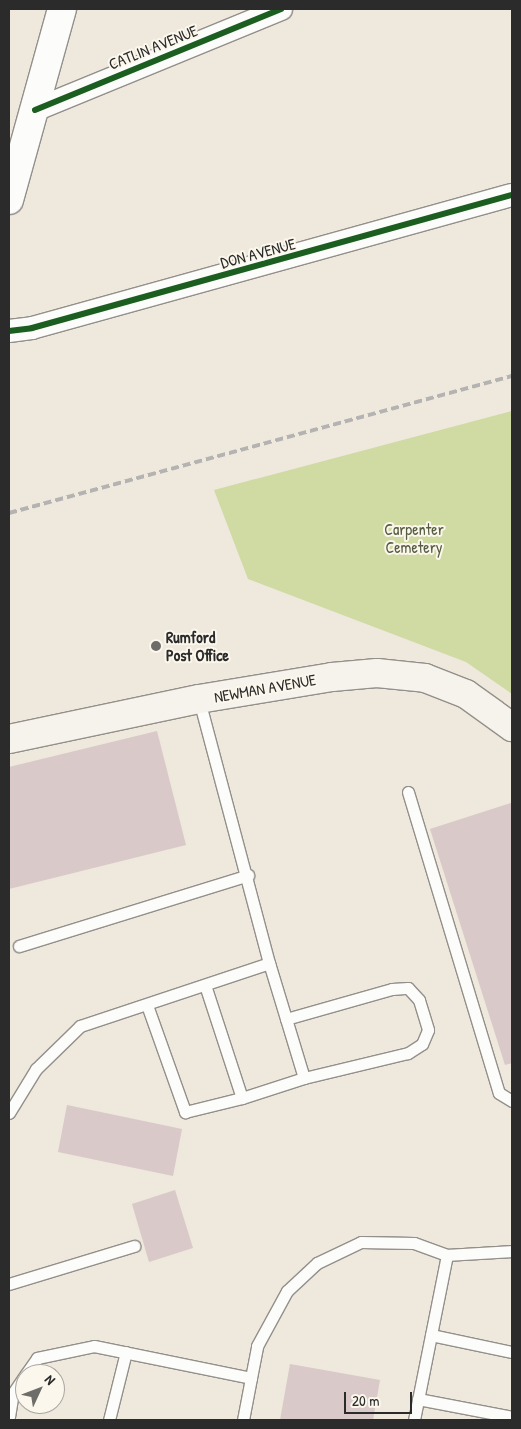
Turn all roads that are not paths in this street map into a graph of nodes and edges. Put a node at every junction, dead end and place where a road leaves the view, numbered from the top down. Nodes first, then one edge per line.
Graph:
1 (62, 9) edge
2 (281, 9) edge
3 (35, 110) junction
4 (512, 195) edge
5 (9, 200) edge
6 (9, 331) edge
7 (199, 699) junction
8 (512, 726) edge
9 (9, 739) edge
10 (408, 792) dead end
11 (248, 875) junction
12 (19, 946) dead end
13 (269, 963) junction
14 (204, 985) junction
15 (147, 1005) junction
16 (286, 1019) junction
17 (304, 1078) junction
18 (242, 1098) junction
19 (512, 1101) edge
20 (9, 1113) edge
21 (134, 1246) dead end
22 (512, 1252) edge
23 (447, 1255) junction
24 (9, 1284) edge
25 (431, 1335) junction
26 (126, 1352) junction
27 (512, 1352) edge
28 (33, 1364) edge
29 (251, 1378) junction
30 (15, 1390) edge
31 (418, 1399) junction
32 (9, 1417) edge
33 (512, 1417) edge
34 (110, 1420) edge
35 (243, 1420) edge
36 (414, 1420) edge

1 - 3 street
2 - 3 street, CATLIN AVENUE
3 - 5 street
4 - 6 street, DON AVENUE
7 - 8 main road, NEWMAN AVENUE
7 - 9 main road, NEWMAN AVENUE
7 - 11 lane
10 - 19 lane
11 - 12 lane
11 - 13 lane
13 - 14 lane
13 - 16 lane
14 - 15 lane
14 - 18 lane
15 - 18 lane
15 - 20 lane
16 - 17 lane
16 - 17 lane
17 - 18 lane
21 - 24 lane
22 - 23 lane
23 - 25 lane
23 - 29 lane
25 - 27 lane
25 - 31 lane
26 - 28 lane
26 - 29 lane
26 - 34 lane
29 - 35 lane
30 - 32 lane
31 - 33 lane
31 - 36 lane

